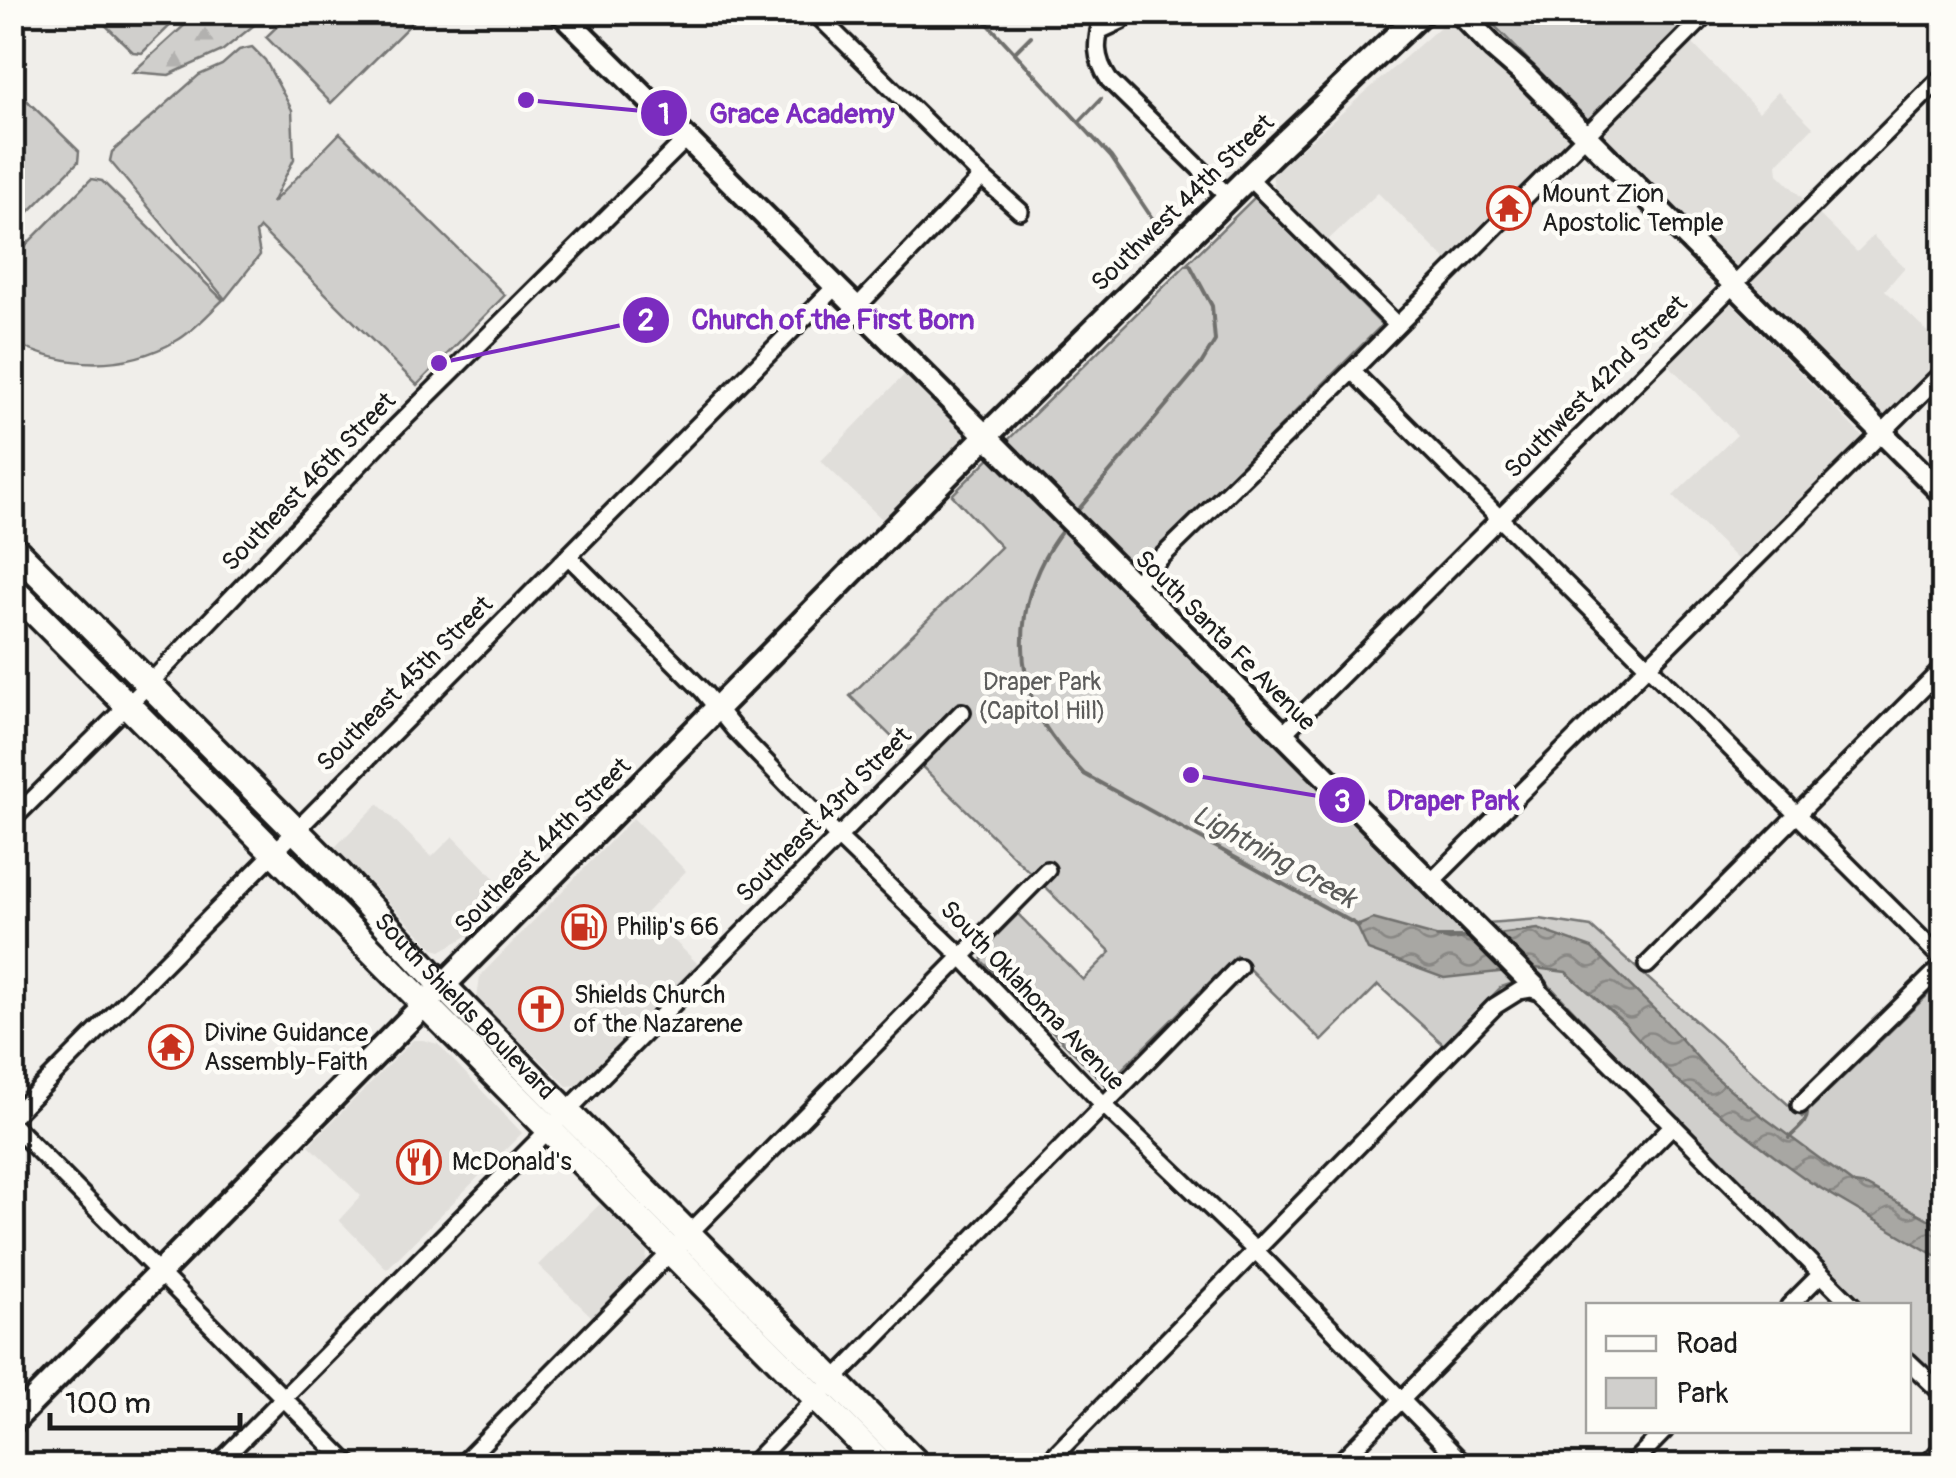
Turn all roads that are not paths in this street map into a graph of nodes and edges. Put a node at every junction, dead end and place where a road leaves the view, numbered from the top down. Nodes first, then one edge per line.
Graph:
1 (560, 12) edge
2 (814, 12) edge
3 (1103, 12) edge
4 (1132, 12) edge
5 (1422, 12) edge
6 (1459, 12) edge
7 (1709, 12) edge
8 (1099, 31) junction
9 (1944, 75) edge
10 (1585, 137) junction
11 (686, 139) junction
12 (982, 177) junction
13 (1248, 177) junction
14 (1228, 196) junction
15 (1020, 211) dead end
16 (1734, 285) junction
17 (835, 287) junction
18 (856, 308) junction
19 (1396, 324) junction
20 (1352, 370) junction
21 (1944, 371) edge
22 (1881, 433) junction
23 (986, 436) junction
24 (1944, 496) edge
25 (1500, 518) junction
26 (12, 546) edge
27 (568, 556) junction
28 (1133, 586) junction
29 (12, 589) edge
30 (1648, 666) junction
31 (1944, 667) edge
32 (149, 684) junction
33 (127, 705) junction
34 (718, 709) junction
35 (962, 712) dead end
36 (1284, 734) junction
37 (1797, 814) junction
38 (12, 820) edge
39 (295, 831) junction
40 (838, 836) junction
41 (274, 852) junction
42 (1047, 870) dead end
43 (1431, 882) junction
44 (962, 957) junction
45 (1944, 962) edge
46 (1648, 965) dead end
47 (1239, 967) dead end
48 (1536, 988) junction
49 (434, 996) junction
50 (1800, 1105) dead end
51 (1105, 1106) junction
52 (12, 1120) edge
53 (557, 1120) junction
54 (1673, 1125) junction
55 (680, 1243) junction
56 (1256, 1250) junction
57 (159, 1273) junction
58 (1821, 1274) junction
59 (1792, 1303) edge
60 (1850, 1303) edge
61 (1911, 1363) edge
62 (825, 1389) junction
63 (1944, 1395) edge
64 (284, 1397) junction
65 (1401, 1400) junction
66 (12, 1422) edge
67 (1662, 1433) edge
68 (1944, 1446) edge
69 (216, 1466) edge
70 (351, 1466) edge
71 (460, 1466) edge
72 (750, 1466) edge
73 (884, 1466) edge
74 (919, 1466) edge
75 (1044, 1466) edge
76 (1336, 1466) edge
77 (1466, 1466) edge
78 (1630, 1466) edge
79 (1925, 1466) edge

1 - 11 street, South Santa Fe Avenue
2 - 12 street
3 - 8 street
4 - 8 street
5 - 13 main road, Southwest 44th Street
6 - 10 street
7 - 10 street
8 - 14 street
9 - 16 street, Southwest 42nd Street
10 - 16 street
10 - 19 street
11 - 17 street, South Santa Fe Avenue
11 - 32 street, Southeast 46th Street
12 - 15 street
12 - 18 street
13 - 14 main road, Southwest 44th Street
13 - 19 street
14 - 23 main road, Southwest 44th Street
16 - 22 street
16 - 25 street, Southwest 42nd Street
17 - 18 street, South Santa Fe Avenue
17 - 27 street, Southeast 45th Street
18 - 23 street, South Santa Fe Avenue
19 - 20 street
20 - 25 street
20 - 28 street
21 - 22 street
22 - 24 street
22 - 30 street
23 - 28 street, South Santa Fe Avenue
23 - 34 main road, Southeast 44th Street
25 - 30 street
25 - 36 street, Southwest 42nd Street
26 - 32 main road, South Shields Boulevard
27 - 34 street, South Oklahoma Avenue
27 - 39 street, Southeast 45th Street
28 - 36 street, South Santa Fe Avenue
29 - 33 main road, South Shields Boulevard
30 - 37 street
30 - 43 street
31 - 37 street
32 - 33 street, Southeast 46th Street
32 - 39 main road, South Shields Boulevard
33 - 38 street, Southeast 46th Street
33 - 41 main road, South Shields Boulevard
34 - 40 street, South Oklahoma Avenue
34 - 49 main road, Southeast 44th Street
35 - 40 street, Southeast 43rd Street
36 - 43 street, South Santa Fe Avenue
37 - 45 street
37 - 46 street
39 - 41 street, Southeast 45th Street
39 - 49 main road, South Shields Boulevard
40 - 44 street, South Oklahoma Avenue
40 - 53 street, Southeast 43rd Street
41 - 49 main road, South Shields Boulevard
41 - 52 street, Southeast 45th Street
42 - 44 street
43 - 48 street, South Santa Fe Avenue
44 - 51 street, South Oklahoma Avenue
44 - 55 street
45 - 50 street
47 - 51 street
48 - 54 street, South Santa Fe Avenue
48 - 56 street
49 - 53 main road, South Shields Boulevard
49 - 57 main road, Southeast 44th Street
51 - 56 street, South Oklahoma Avenue
51 - 62 street
52 - 57 street
53 - 55 main road, South Shields Boulevard
53 - 64 street, Southeast 43rd Street
54 - 58 street, South Santa Fe Avenue
54 - 65 street
55 - 62 main road, South Shields Boulevard
55 - 71 street
56 - 65 street, South Oklahoma Avenue
56 - 75 street
57 - 64 street
57 - 66 main road, Southeast 44th Street
58 - 59 street
58 - 60 street, South Santa Fe Avenue
61 - 63 street
62 - 72 street
62 - 73 main road, South Shields Boulevard
62 - 74 main road, South Shields Boulevard
64 - 69 street, Southeast 43rd Street
64 - 70 street
65 - 76 street
65 - 77 street, South Oklahoma Avenue
67 - 78 street
68 - 79 street

